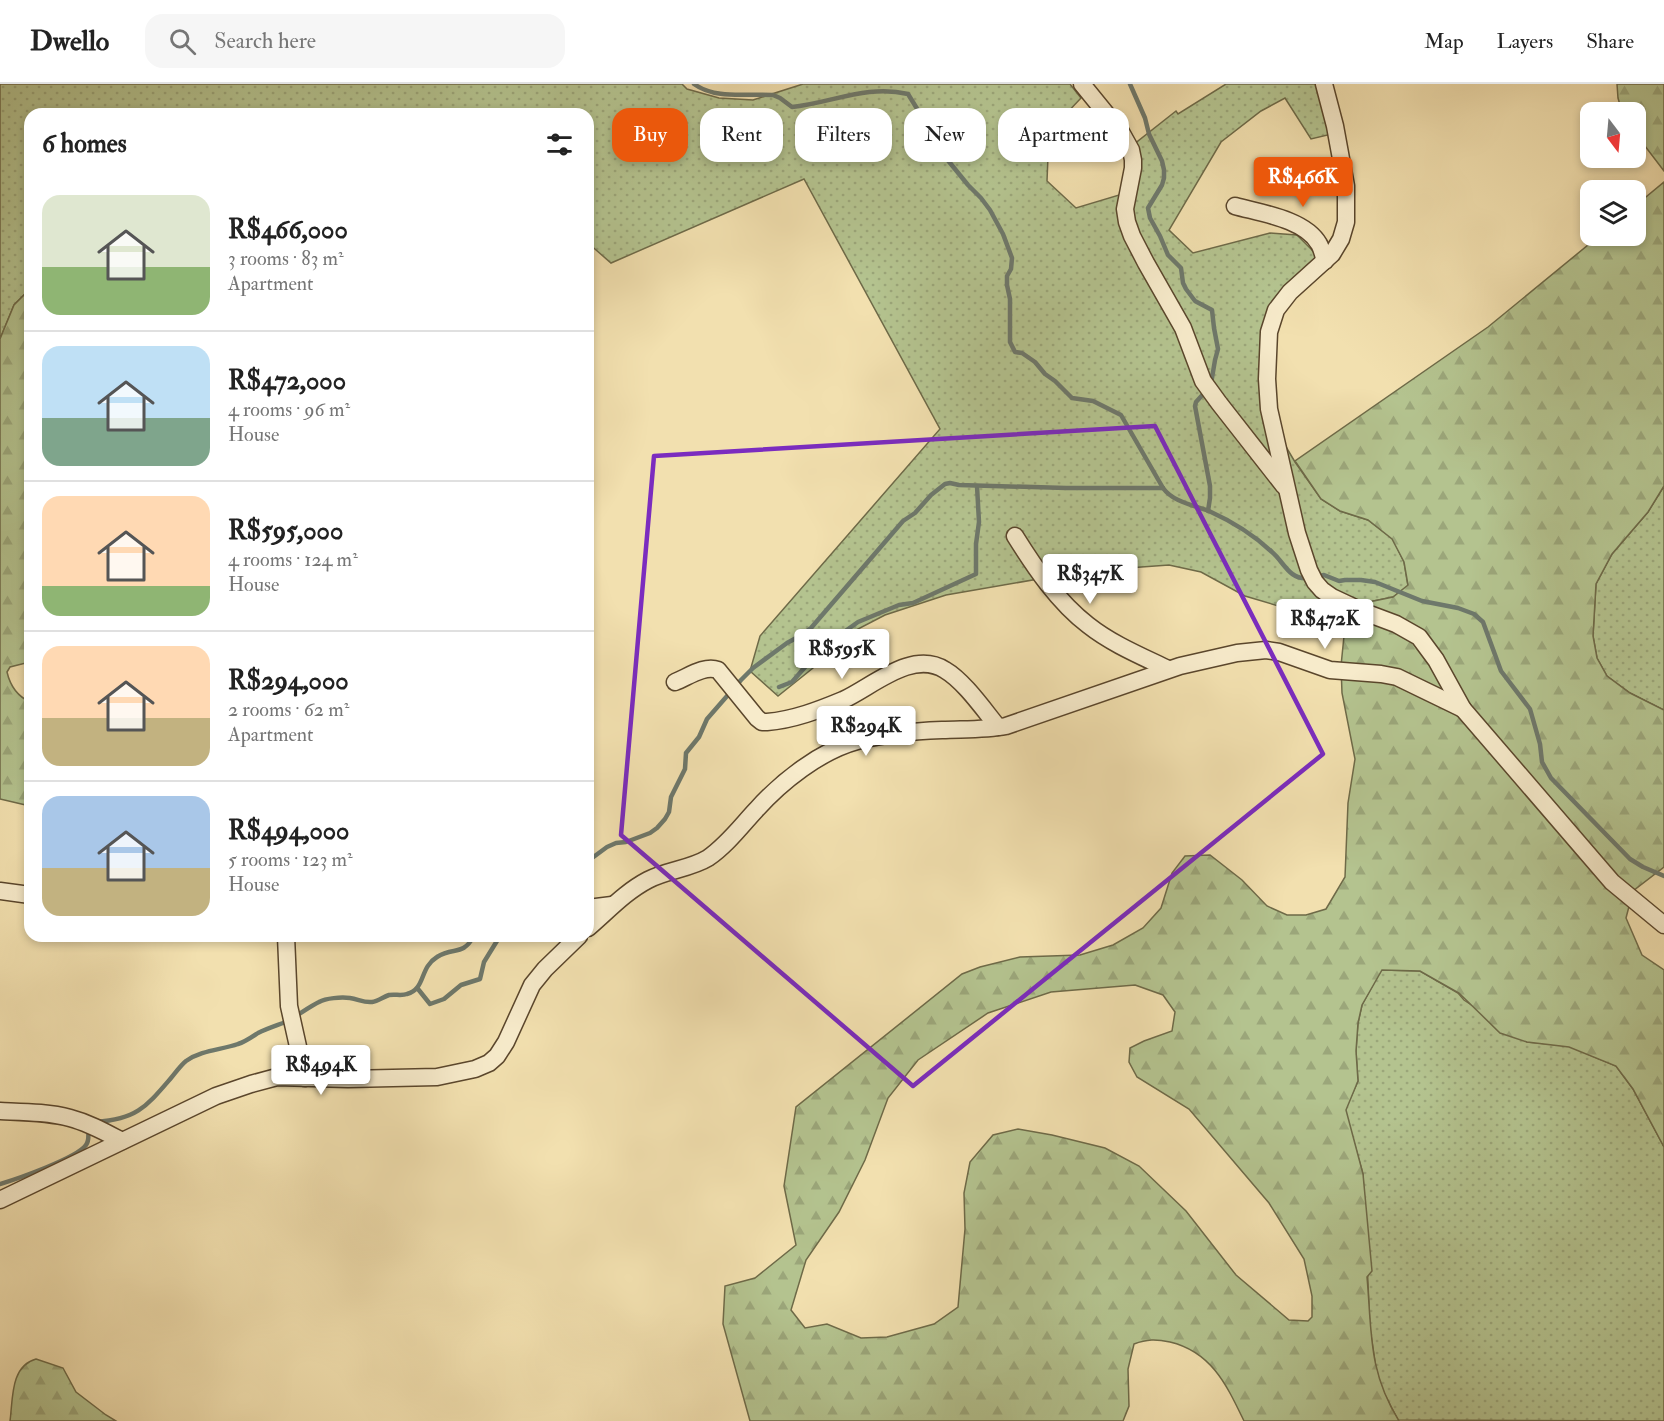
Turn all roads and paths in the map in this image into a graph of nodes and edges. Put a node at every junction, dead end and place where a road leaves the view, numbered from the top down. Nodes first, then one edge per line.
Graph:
1 (1082, 84) edge
2 (1324, 84) edge
3 (1236, 206) dead end
4 (1325, 261) junction
5 (1288, 491) junction
6 (1015, 536) dead end
7 (1168, 669) junction
8 (675, 682) dead end
9 (1463, 709) junction
10 (998, 727) junction
11 (0, 891) edge
12 (24, 894) edge
13 (612, 905) junction
14 (594, 907) edge
15 (594, 922) edge
16 (1664, 925) edge
17 (286, 942) edge
18 (573, 942) edge
19 (305, 1078) junction
20 (0, 1111) edge
21 (122, 1141) junction
22 (0, 1200) edge

1 - 5 street
2 - 4 street
3 - 4 street
4 - 5 street
5 - 9 street
6 - 7 street
7 - 9 street
7 - 10 street
8 - 10 street
9 - 16 street
10 - 13 street
11 - 12 street
13 - 14 street
13 - 15 street
17 - 19 street
18 - 19 street
19 - 21 street
20 - 21 street
21 - 22 street

